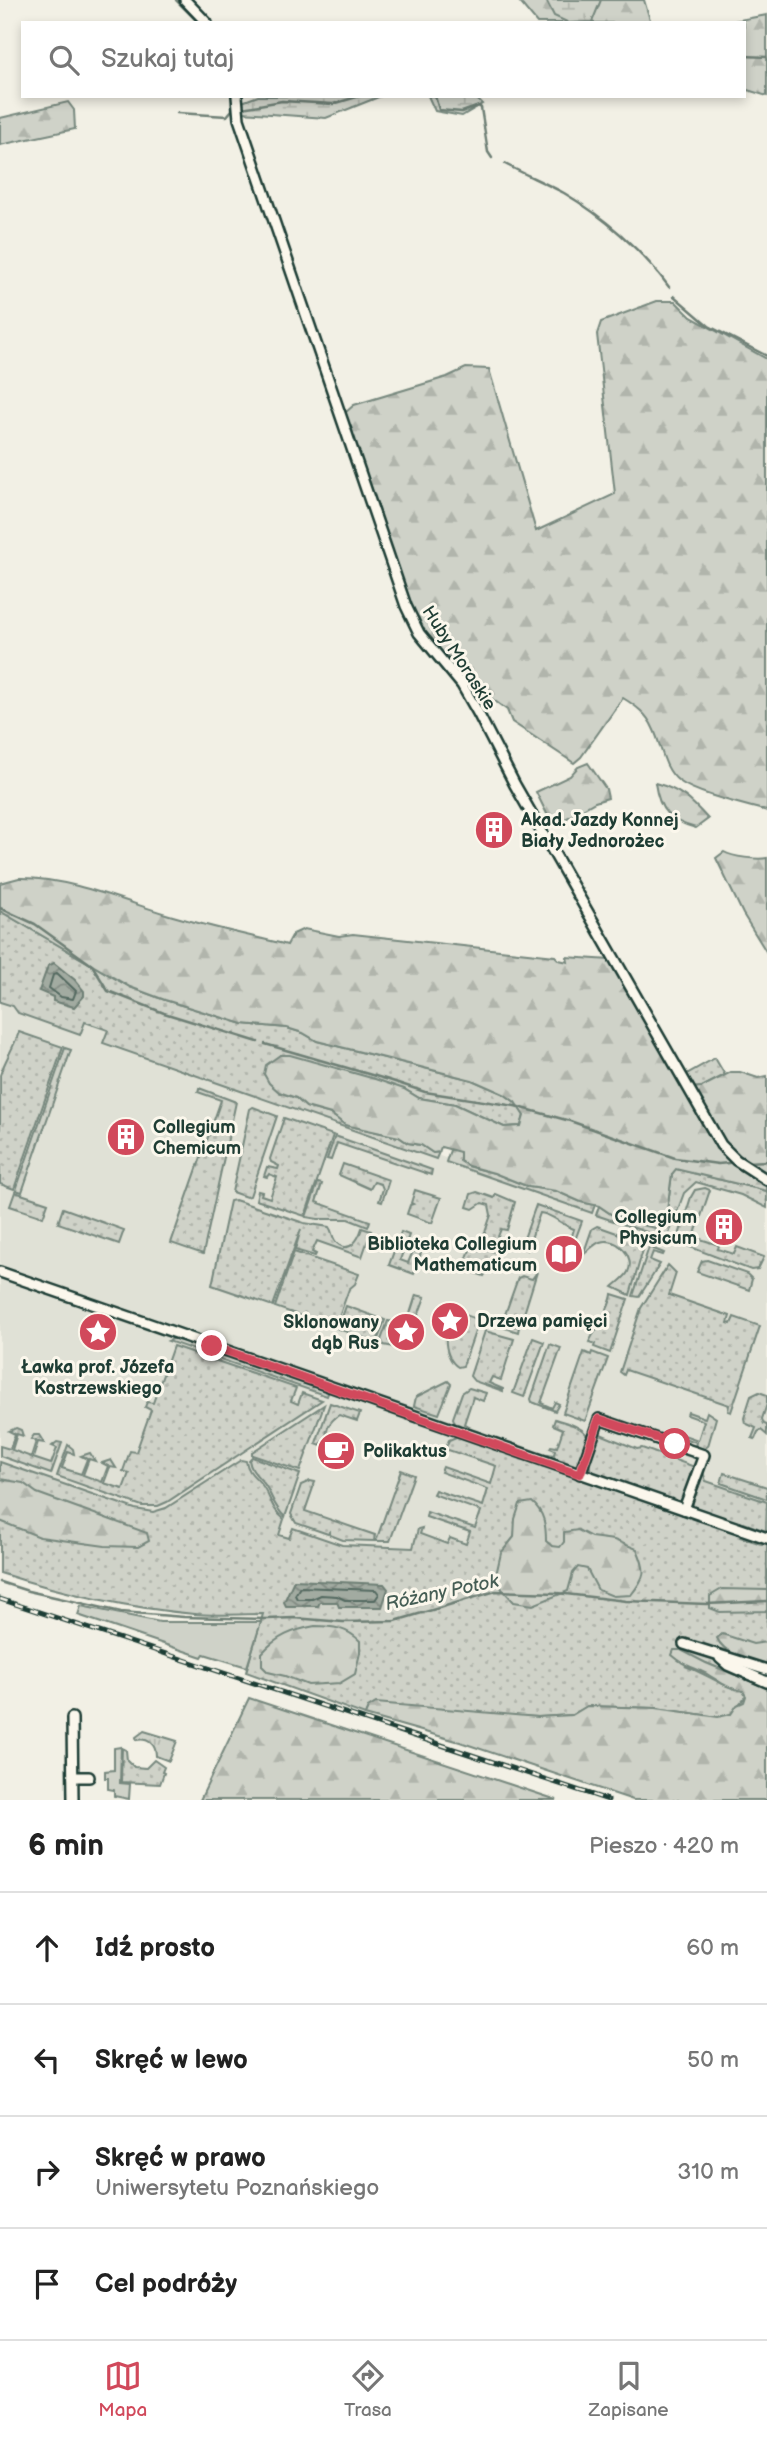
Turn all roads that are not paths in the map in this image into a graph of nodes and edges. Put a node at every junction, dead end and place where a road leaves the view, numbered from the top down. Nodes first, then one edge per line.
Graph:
1 (185, 0) edge
2 (205, 21) edge
3 (237, 98) edge
4 (767, 1180) edge
5 (0, 1272) edge
6 (580, 1474) junction
7 (684, 1509) junction
8 (767, 1538) edge
9 (684, 1644) dead end
10 (719, 1656) junction
11 (767, 1670) edge
12 (767, 1682) edge
13 (72, 1718) dead end
14 (73, 1777) junction
15 (89, 1777) dead end
16 (73, 1800) edge

1 - 2 street
3 - 4 street, Huby Moraskie
5 - 6 street
6 - 7 street
6 - 7 street
7 - 8 street
9 - 10 street
10 - 11 street
10 - 12 street
13 - 14 street
14 - 15 street
14 - 16 street

